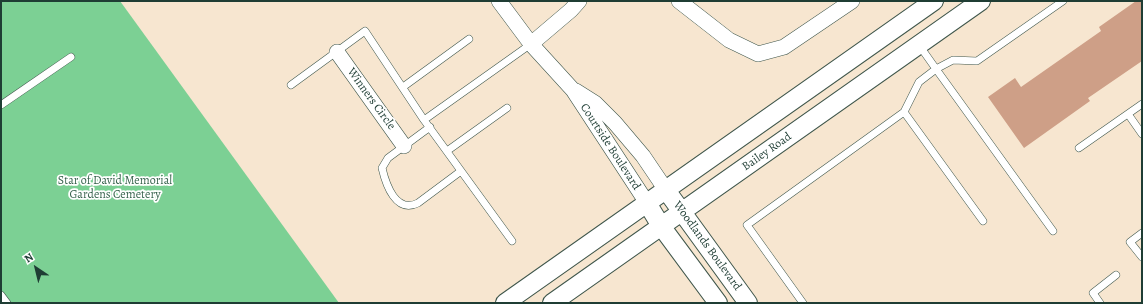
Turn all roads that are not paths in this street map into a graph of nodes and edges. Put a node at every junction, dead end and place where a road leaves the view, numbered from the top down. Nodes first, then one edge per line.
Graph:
1 (499, 1) edge
2 (579, 1) edge
3 (679, 1) edge
4 (852, 1) edge
5 (934, 1) edge
6 (981, 1) edge
7 (1064, 1) edge
8 (469, 39) dead end
9 (530, 44) junction
10 (919, 45) junction
11 (337, 52) junction
12 (71, 56) dead end
13 (936, 69) junction
14 (291, 85) dead end
15 (403, 86) junction
16 (573, 90) junction
17 (1142, 104) edge
18 (1, 105) edge
19 (507, 108) dead end
20 (904, 112) junction
21 (1128, 114) junction
22 (424, 120) junction
23 (430, 127) junction
24 (1142, 134) edge
25 (404, 146) junction
26 (1079, 148) dead end
27 (447, 151) junction
28 (461, 171) junction
29 (666, 190) junction
30 (647, 203) junction
31 (681, 212) junction
32 (983, 221) dead end
33 (662, 226) junction
34 (1053, 231) dead end
35 (1142, 234) edge
36 (512, 241) dead end
37 (1142, 258) edge
38 (1116, 275) dead end
39 (1, 295) edge
40 (6, 303) edge
41 (505, 303) edge
42 (552, 303) edge
43 (718, 303) edge
44 (748, 303) edge
45 (804, 303) edge
46 (1100, 303) edge

1 - 9 street, Courtside Boulevard
2 - 9 street
3 - 4 street
5 - 29 street
6 - 10 street, Bailey Road
7 - 13 lane
8 - 15 lane
9 - 16 street, Courtside Boulevard
9 - 22 lane
10 - 13 lane
10 - 31 street, Bailey Road
11 - 14 lane
11 - 15 lane
11 - 25 street, Winners Circle
12 - 18 lane
13 - 20 lane
13 - 34 lane
15 - 22 lane
16 - 29 street, Courtside Boulevard
16 - 30 street, Courtside Boulevard
17 - 21 lane
19 - 27 lane
20 - 32 lane
20 - 45 lane
21 - 24 lane
21 - 26 lane
22 - 23 lane
23 - 25 lane
23 - 27 lane
25 - 28 lane
27 - 28 lane
28 - 36 lane
29 - 30 street
29 - 31 street, Woodlands Boulevard
30 - 33 street, Woodlands Boulevard
30 - 41 street
31 - 33 street, Bailey Road
31 - 44 street, Woodlands Boulevard
33 - 42 street, Bailey Road
33 - 43 street, Woodlands Boulevard
35 - 37 lane
38 - 46 lane
39 - 40 lane

